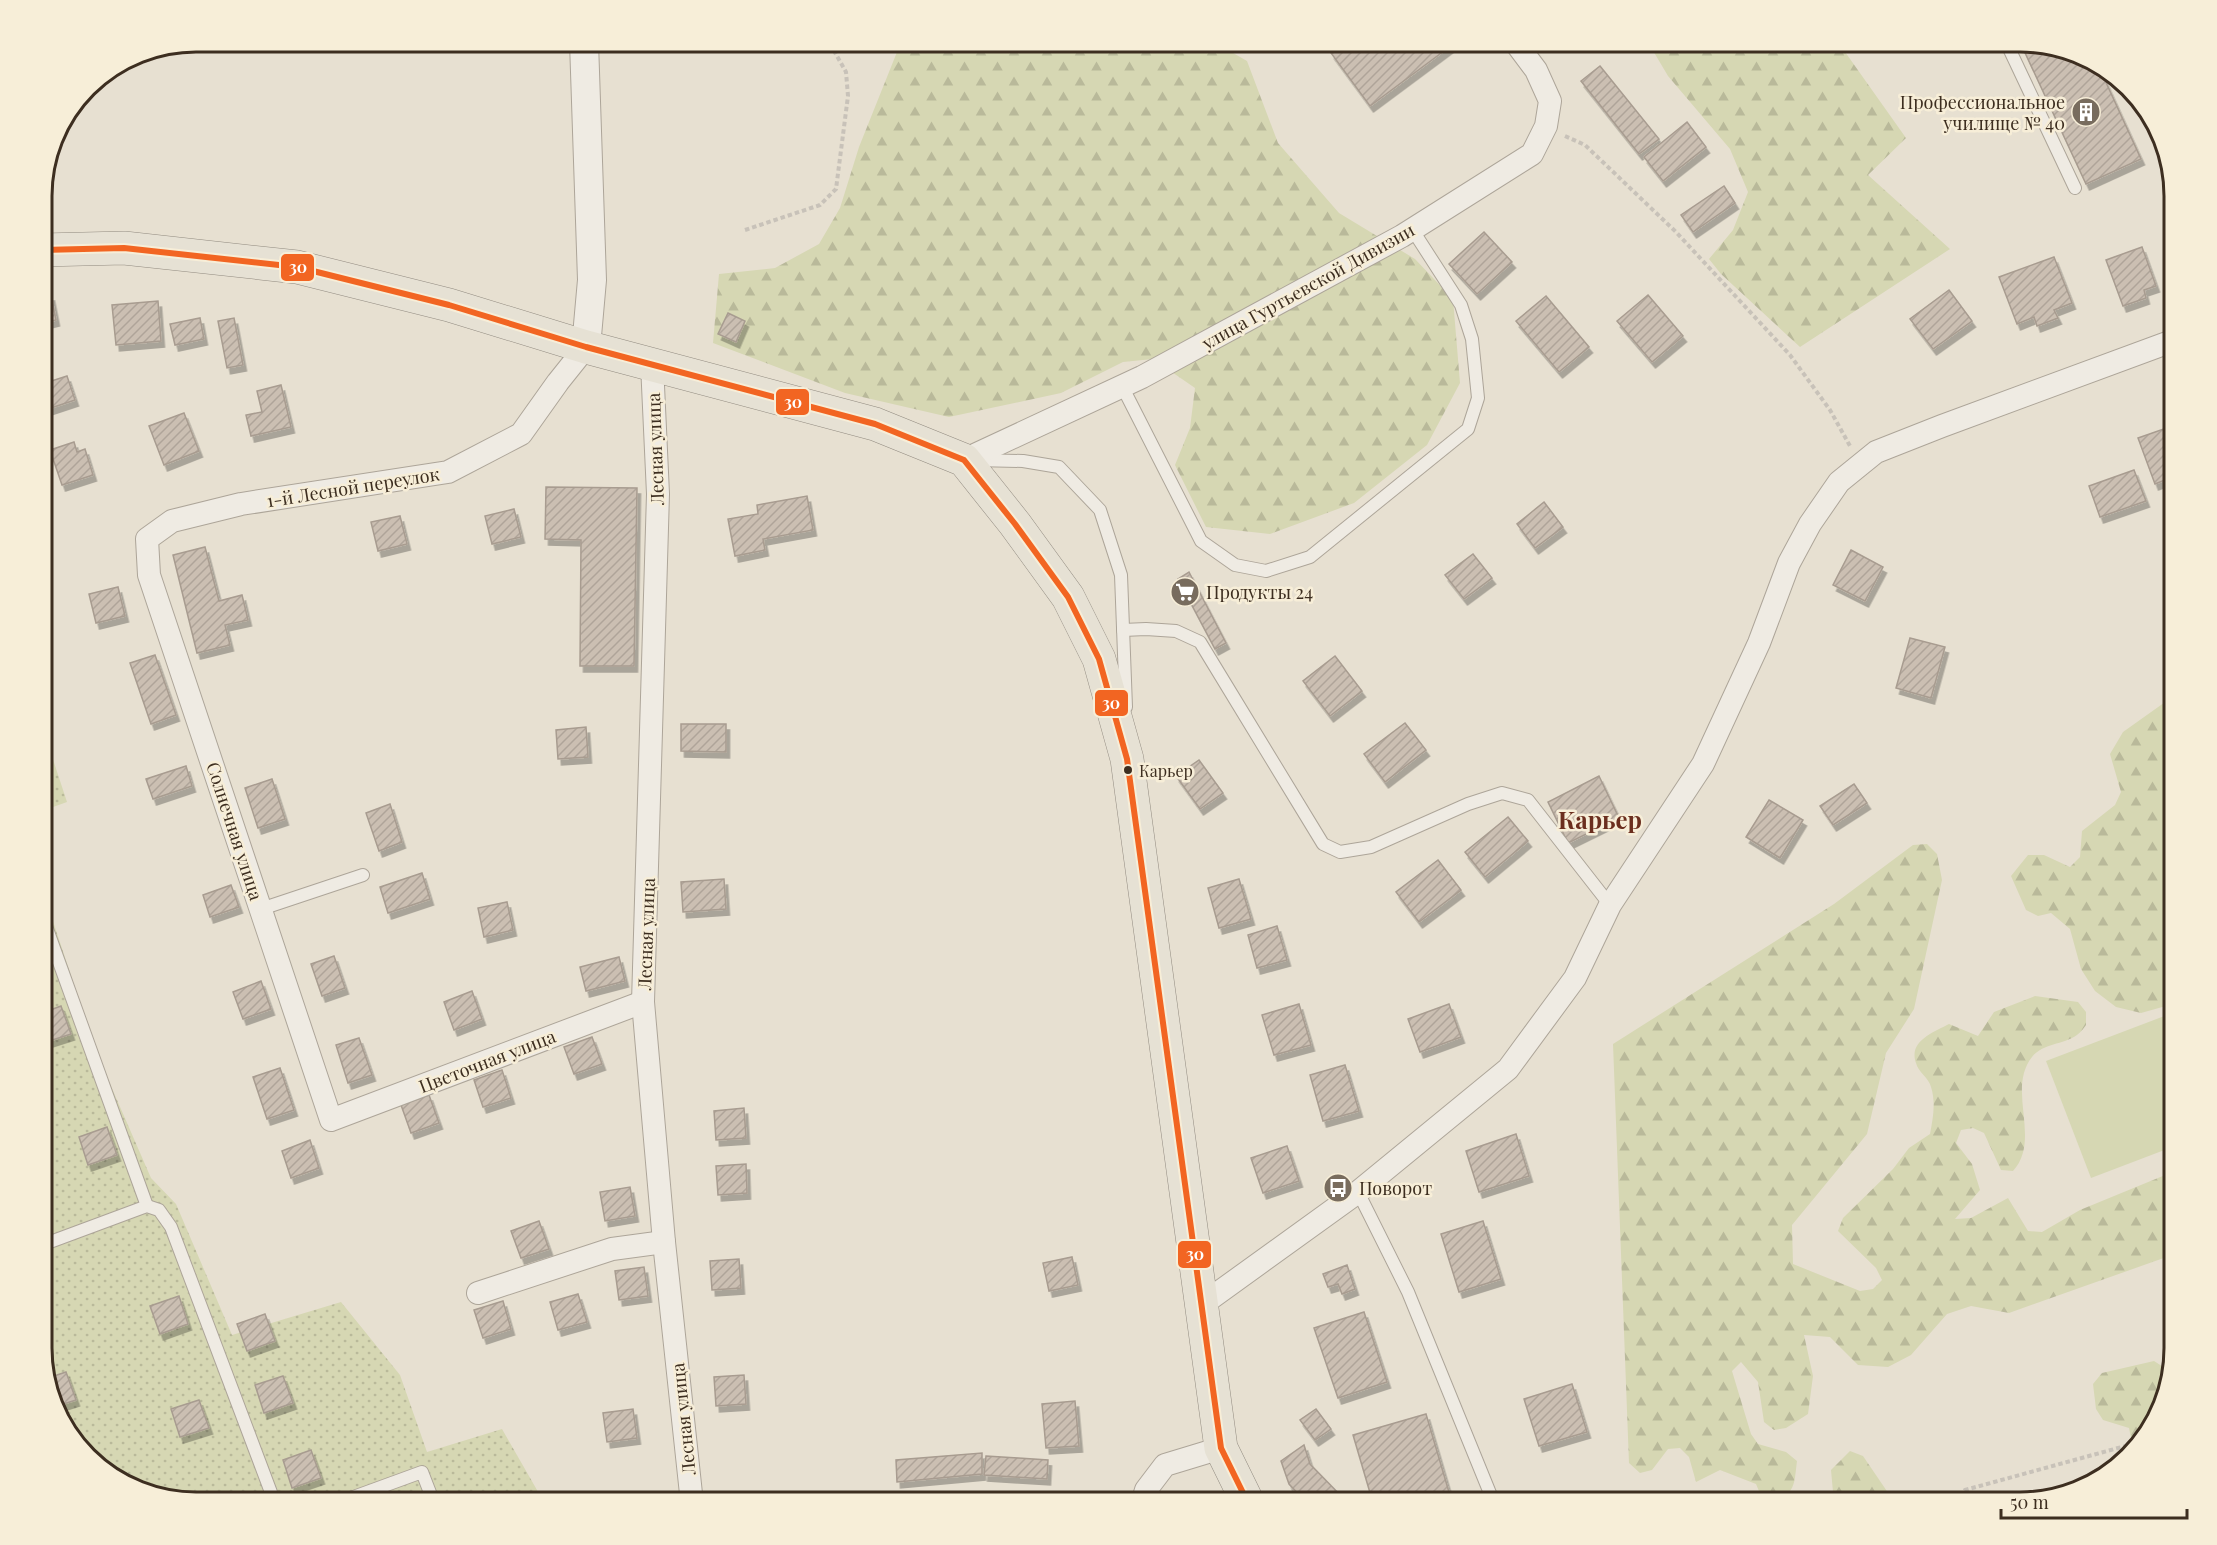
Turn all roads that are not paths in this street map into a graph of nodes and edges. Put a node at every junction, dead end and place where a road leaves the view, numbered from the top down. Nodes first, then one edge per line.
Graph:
1 (584, 52) edge
2 (1522, 52) edge
3 (2011, 52) edge
4 (2075, 189) dead end
5 (1412, 229) junction
6 (53, 250) edge
7 (2164, 344) edge
8 (586, 347) junction
9 (652, 364) junction
10 (1122, 386) junction
11 (964, 460) junction
12 (147, 539) joint
13 (1123, 630) junction
14 (1127, 759) junction
15 (363, 875) dead end
16 (1610, 905) junction
17 (261, 909) junction
18 (53, 945) edge
19 (644, 1002) junction
20 (331, 1120) joint
21 (1358, 1192) junction
22 (147, 1206) junction
23 (53, 1241) edge
24 (664, 1242) junction
25 (477, 1293) dead end
26 (1200, 1305) junction
27 (1221, 1448) junction
28 (270, 1492) edge
29 (367, 1492) edge
30 (430, 1492) edge
31 (691, 1492) edge
32 (1145, 1492) edge
33 (1243, 1492) edge
34 (1490, 1492) edge

1 - 8 street
2 - 5 street, улица Гуртьевской Дивизии
3 - 4 lane
5 - 10 street, улица Гуртьевской Дивизии
5 - 10 lane
6 - 8 main road
7 - 16 street
8 - 9 main road
8 - 12 street, 1-й Лесной переулок
9 - 11 main road
9 - 19 street, Лесная улица
10 - 11 street, улица Гуртьевской Дивизии
11 - 13 lane
11 - 14 main road
12 - 17 street, Солнечная улица
13 - 14 lane
13 - 16 lane
14 - 26 main road
15 - 17 lane
16 - 21 street
17 - 20 street, Солнечная улица
18 - 22 lane
19 - 20 street, Цветочная улица
19 - 24 street, Лесная улица
21 - 26 street
21 - 34 lane
22 - 23 lane
22 - 28 lane
24 - 25 street
24 - 31 street, Лесная улица
26 - 27 main road
27 - 32 street
27 - 33 main road
29 - 30 lane

